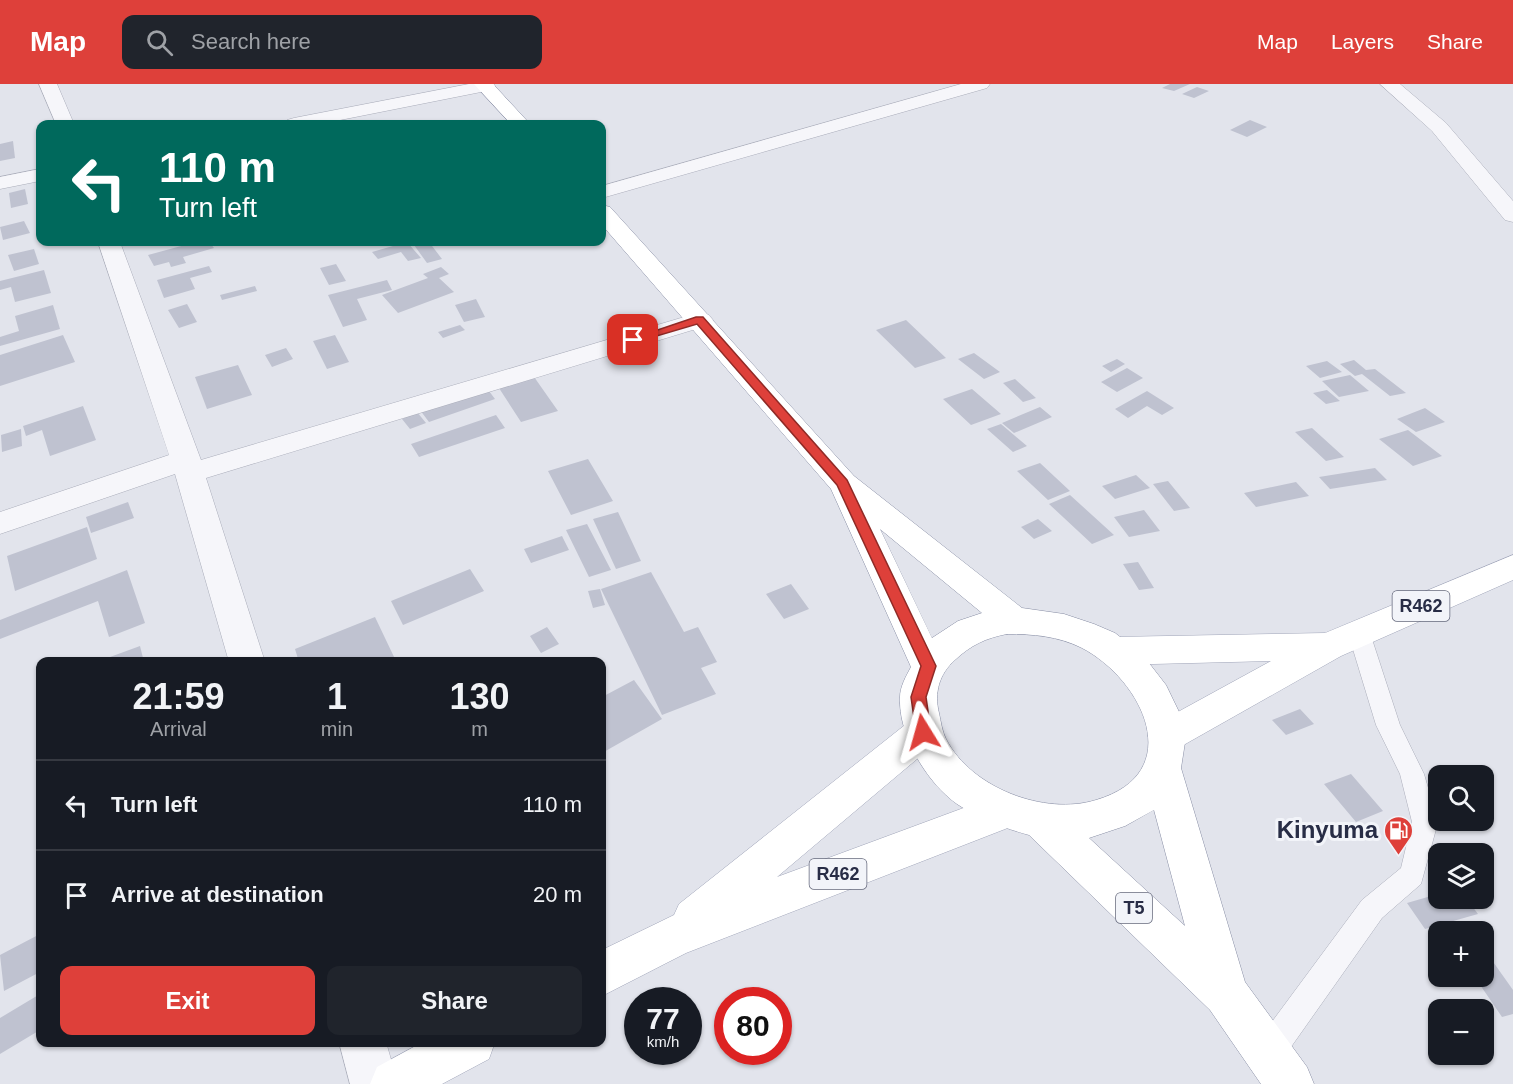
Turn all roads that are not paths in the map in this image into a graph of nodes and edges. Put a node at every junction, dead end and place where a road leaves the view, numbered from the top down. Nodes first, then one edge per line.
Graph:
1 (48, 84) edge
2 (981, 84) edge
3 (1389, 84) edge
4 (485, 85) edge
5 (63, 120) edge
6 (314, 120) edge
7 (517, 120) edge
8 (36, 176) edge
9 (0, 183) edge
10 (606, 191) edge
11 (1513, 214) edge
12 (606, 216) edge
13 (110, 246) edge
14 (700, 320) junction
15 (188, 466) junction
16 (843, 483) junction
17 (0, 523) edge
18 (1513, 567) edge
19 (1014, 620) junction
20 (1344, 639) junction
21 (1114, 651) junction
22 (245, 657) edge
23 (928, 666) junction
24 (923, 732) junction
25 (1165, 752) junction
26 (1023, 816) junction
27 (672, 937) junction
28 (606, 972) edge
29 (1226, 994) junction
30 (364, 1047) edge
31 (463, 1047) edge
32 (1279, 1069) edge
33 (375, 1084) edge
34 (394, 1084) edge

1 - 5 street
2 - 10 street
3 - 11 street
4 - 6 street
4 - 7 main road
8 - 9 street
12 - 14 main road
13 - 15 street
14 - 15 street
14 - 16 main road
15 - 17 street
15 - 22 street
16 - 19 main road
16 - 23 main road
18 - 20 main road, R462
19 - 21 main road
19 - 23 main road
20 - 21 main road, R462
20 - 25 main road, R462
20 - 32 lane
21 - 25 main road
23 - 24 main road
24 - 26 main road
24 - 27 main road, R462
25 - 26 main road
25 - 29 main road, T5
26 - 27 main road, R462
26 - 29 main road, T5
27 - 28 main road, R462
29 - 32 main road, T5
30 - 33 street
31 - 34 main road

